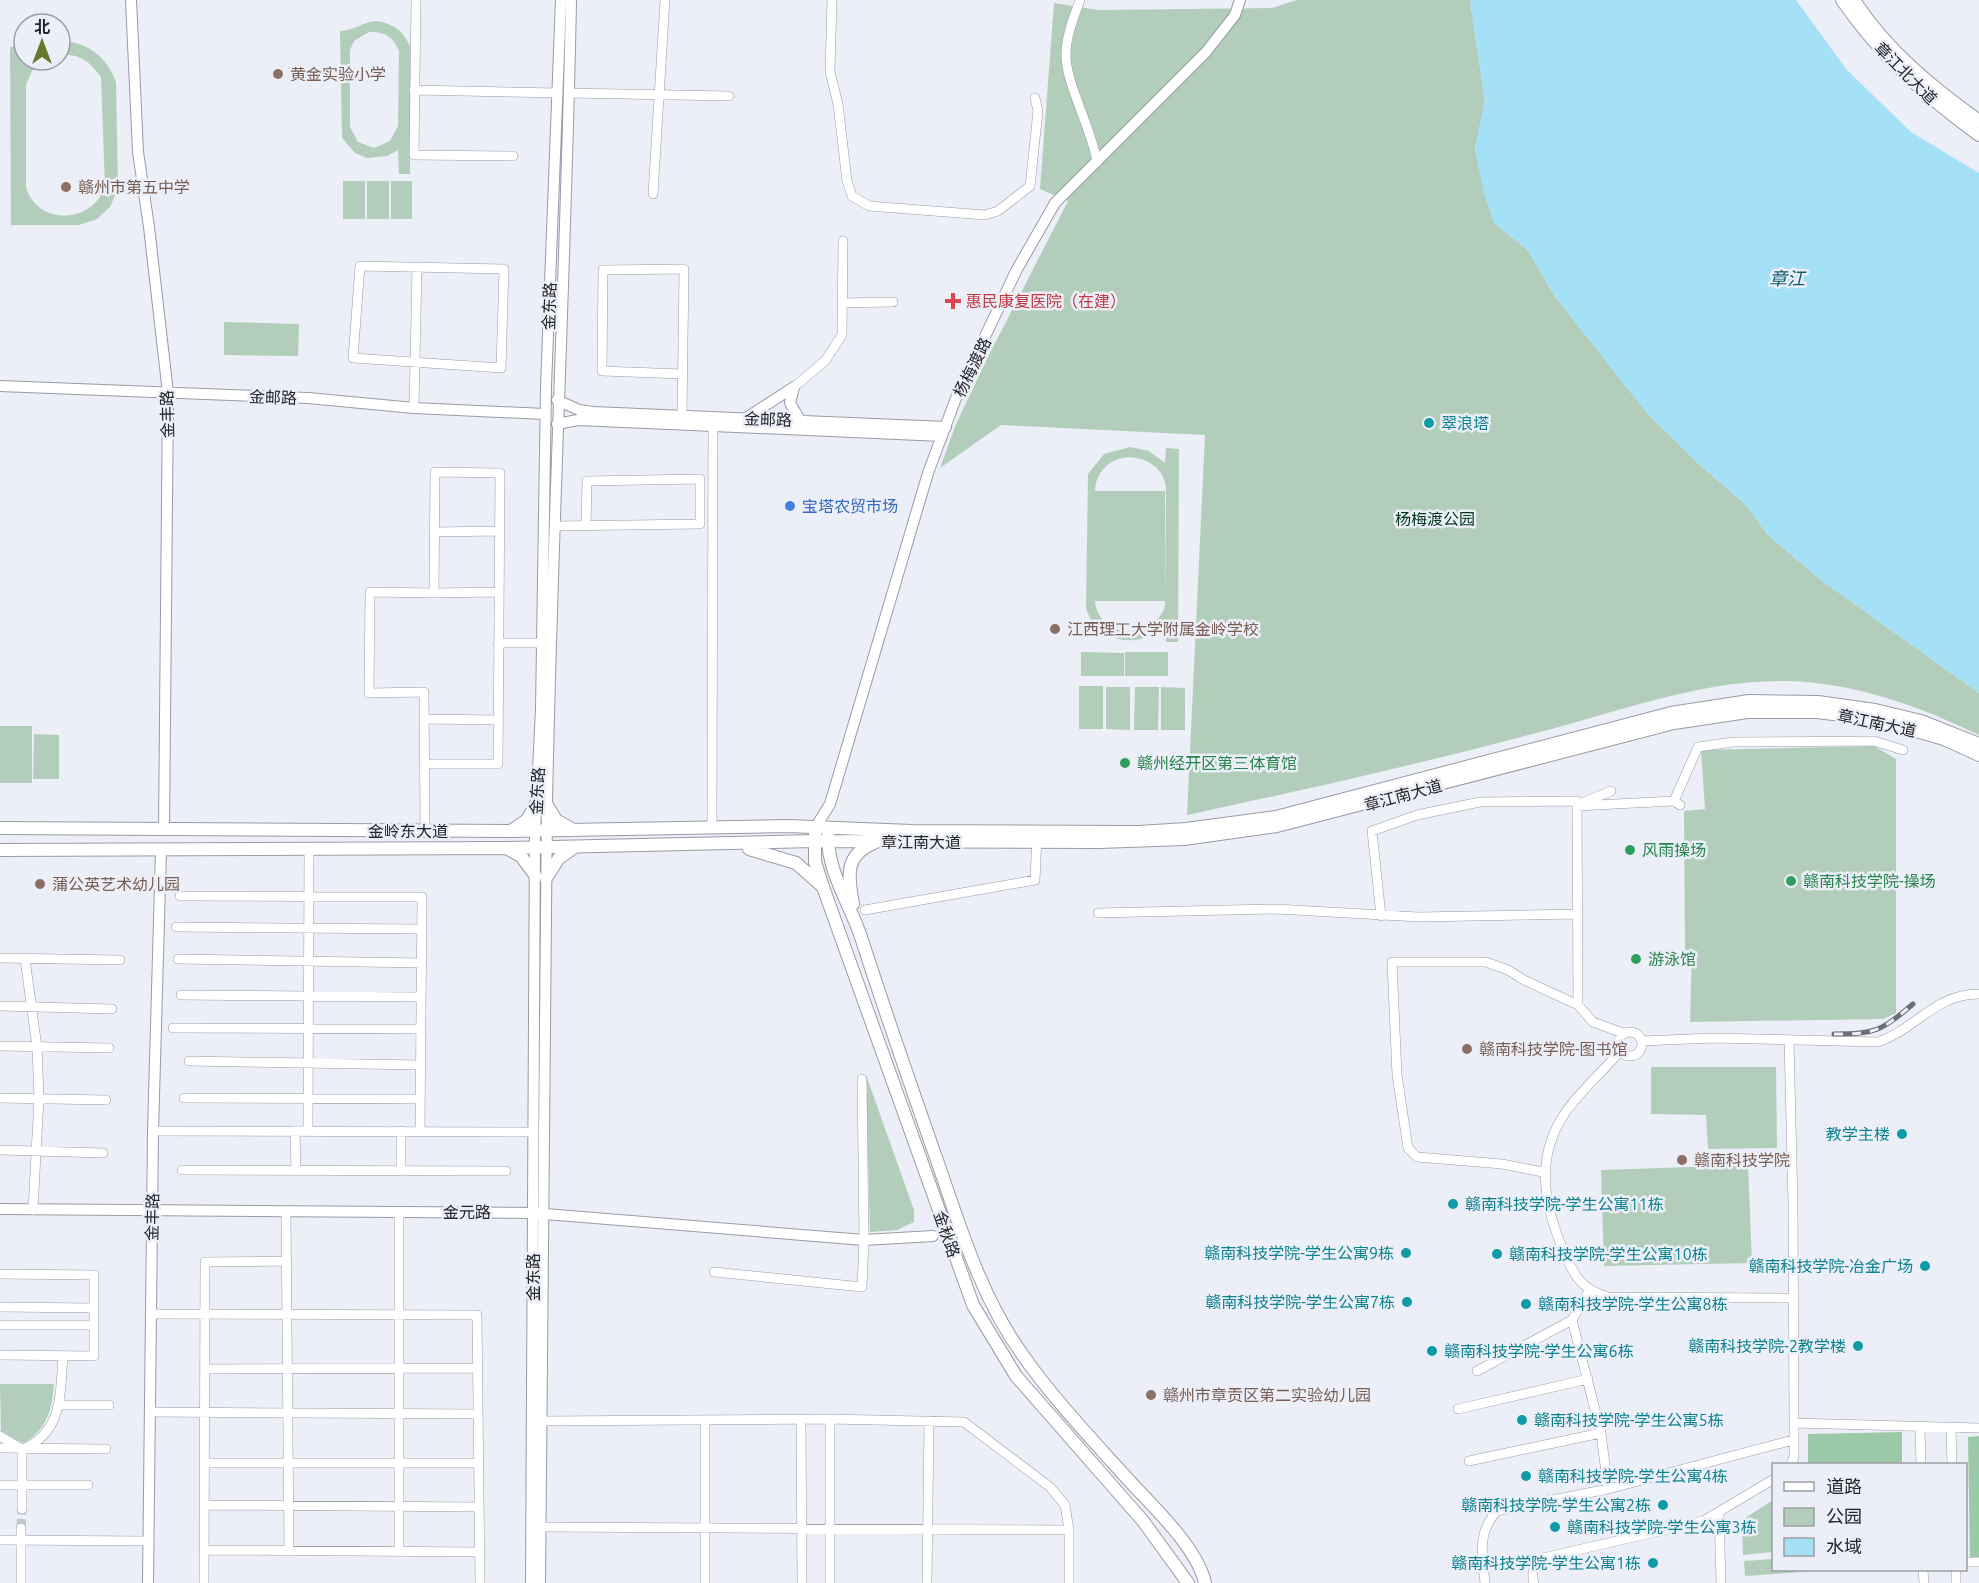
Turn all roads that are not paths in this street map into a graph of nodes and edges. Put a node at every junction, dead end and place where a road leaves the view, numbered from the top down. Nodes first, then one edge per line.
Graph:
1 (131, 0) edge
2 (416, 0) edge
3 (561, 0) edge
4 (571, 0) edge
5 (665, 0) edge
6 (831, 0) edge
7 (1080, 0) edge
8 (1240, 0) edge
9 (1842, 0) edge
10 (1854, 0) edge
11 (414, 90) junction
12 (564, 93) junction
13 (659, 94) junction
14 (729, 96) dead end
15 (1035, 98) dead end
16 (1979, 121) edge
17 (1979, 135) edge
18 (513, 156) dead end
19 (1097, 162) junction
20 (653, 194) dead end
21 (843, 241) dead end
22 (417, 267) junction
23 (893, 302) dead end
24 (843, 303) junction
25 (415, 363) junction
26 (683, 374) junction
27 (0, 386) edge
28 (794, 387) junction
29 (168, 393) junction
30 (557, 400) junction
31 (414, 408) junction
32 (545, 414) junction
33 (682, 415) junction
34 (746, 418) junction
35 (800, 420) junction
36 (713, 422) junction
37 (557, 424) junction
38 (944, 431) junction
39 (556, 526) junction
40 (586, 526) junction
41 (499, 531) junction
42 (435, 532) junction
43 (499, 592) junction
44 (434, 593) junction
45 (498, 643) junction
46 (542, 643) junction
47 (1713, 710) junction
48 (424, 719) junction
49 (498, 720) junction
50 (1979, 744) edge
51 (1903, 750) dead end
52 (1979, 755) edge
53 (424, 764) junction
54 (1611, 791) dead end
55 (541, 804) junction
56 (1576, 806) junction
57 (712, 827) junction
58 (0, 828) edge
59 (164, 829) junction
60 (425, 831) junction
61 (510, 831) junction
62 (541, 831) junction
63 (580, 831) junction
64 (821, 835) junction
65 (1037, 837) junction
66 (876, 842) junction
67 (730, 844) junction
68 (575, 847) junction
69 (309, 848) junction
70 (507, 848) junction
71 (541, 848) junction
72 (0, 850) edge
73 (161, 850) junction
74 (541, 877) junction
75 (824, 887) junction
76 (180, 896) dead end
77 (309, 896) junction
78 (865, 910) dead end
79 (1098, 913) dead end
80 (1577, 914) junction
81 (1381, 916) junction
82 (177, 927) dead end
83 (858, 928) junction
84 (308, 929) junction
85 (422, 929) junction
86 (0, 958) edge
87 (26, 959) junction
88 (178, 959) dead end
89 (120, 960) dead end
90 (308, 963) junction
91 (422, 963) junction
92 (1979, 994) edge
93 (181, 995) dead end
94 (308, 997) junction
95 (421, 998) junction
96 (1578, 1005) junction
97 (0, 1006) edge
98 (32, 1006) junction
99 (112, 1008) dead end
100 (173, 1028) dead end
101 (421, 1029) junction
102 (308, 1030) junction
103 (1623, 1034) junction
104 (1789, 1040) junction
105 (1642, 1041) junction
106 (0, 1046) edge
107 (37, 1047) junction
108 (109, 1048) dead end
109 (1620, 1051) junction
110 (189, 1061) dead end
111 (308, 1063) junction
112 (420, 1065) junction
113 (862, 1079) dead end
114 (308, 1097) junction
115 (0, 1098) edge
116 (39, 1098) junction
117 (184, 1098) dead end
118 (420, 1099) junction
119 (106, 1100) dead end
120 (153, 1131) junction
121 (295, 1131) junction
122 (308, 1131) junction
123 (401, 1131) junction
124 (420, 1131) junction
125 (533, 1132) junction
126 (0, 1150) edge
127 (36, 1151) junction
128 (103, 1153) dead end
129 (182, 1170) dead end
130 (296, 1170) junction
131 (401, 1171) junction
132 (506, 1171) dead end
133 (1543, 1172) junction
134 (0, 1209) edge
135 (33, 1210) junction
136 (152, 1212) junction
137 (286, 1212) junction
138 (399, 1212) junction
139 (538, 1213) junction
140 (933, 1236) dead end
141 (864, 1240) junction
142 (287, 1261) junction
143 (714, 1272) dead end
144 (0, 1274) edge
145 (1589, 1291) junction
146 (1794, 1298) junction
147 (0, 1307) edge
148 (94, 1308) junction
149 (151, 1314) junction
150 (206, 1314) junction
151 (287, 1314) junction
152 (399, 1314) junction
153 (1572, 1320) junction
154 (0, 1325) edge
155 (94, 1325) junction
156 (0, 1355) edge
157 (63, 1356) junction
158 (287, 1368) junction
159 (399, 1368) junction
160 (477, 1368) junction
161 (206, 1369) junction
162 (1477, 1371) dead end
163 (1588, 1379) junction
164 (58, 1405) junction
165 (109, 1405) dead end
166 (1458, 1409) dead end
167 (150, 1412) junction
168 (206, 1413) junction
169 (288, 1413) junction
170 (399, 1414) junction
171 (478, 1414) junction
172 (801, 1419) junction
173 (830, 1419) junction
174 (705, 1420) junction
175 (543, 1421) junction
176 (929, 1421) junction
177 (1794, 1423) junction
178 (1920, 1428) junction
179 (1951, 1428) junction
180 (1979, 1428) edge
181 (1601, 1433) junction
182 (0, 1436) edge
183 (1793, 1440) junction
184 (0, 1448) edge
185 (22, 1449) junction
186 (106, 1449) dead end
187 (1469, 1461) dead end
188 (206, 1463) junction
189 (288, 1463) junction
190 (399, 1463) junction
191 (477, 1463) junction
192 (1791, 1463) edge
193 (1921, 1463) edge
194 (1952, 1463) edge
195 (1772, 1480) edge
196 (0, 1485) edge
197 (22, 1485) junction
198 (88, 1485) dead end
199 (1608, 1489) junction
200 (206, 1505) junction
201 (288, 1506) junction
202 (399, 1506) junction
203 (479, 1507) junction
204 (22, 1509) tunnel mouth
205 (1719, 1514) junction
206 (541, 1527) junction
207 (21, 1528) tunnel mouth
208 (705, 1529) junction
209 (802, 1530) junction
210 (830, 1530) junction
211 (927, 1530) junction
212 (1069, 1530) junction
213 (0, 1540) edge
214 (21, 1540) junction
215 (149, 1540) junction
216 (205, 1550) junction
217 (289, 1551) junction
218 (399, 1552) junction
219 (480, 1552) junction
220 (21, 1583) edge
221 (148, 1583) edge
222 (204, 1583) edge
223 (480, 1583) edge
224 (531, 1583) edge
225 (540, 1583) edge
226 (705, 1583) edge
227 (802, 1583) edge
228 (830, 1583) edge
229 (927, 1583) edge
230 (1069, 1583) edge
231 (1188, 1583) edge
232 (1205, 1583) edge
233 (1485, 1583) edge
234 (1534, 1583) edge
235 (1721, 1583) edge

1 - 29 street, 金丰路
2 - 11 street
3 - 12 street, 金东路
4 - 12 street, 金东路
5 - 13 street
6 - 15 street
7 - 19 street
8 - 19 street, 杨梅渡路
9 - 17 main road, 章江北大道
10 - 16 main road, 章江北大道
11 - 12 street
11 - 18 street
12 - 13 street
12 - 30 street, 金东路
12 - 32 street, 金东路
13 - 14 street
13 - 20 street
19 - 38 street, 杨梅渡路
21 - 24 street
22 - 25 street
22 - 25 street
22 - 25 street
23 - 24 street
24 - 28 street
25 - 31 street
26 - 26 street
26 - 33 street
27 - 29 street, 金邮路
28 - 34 street
28 - 35 street
29 - 31 street, 金邮路
29 - 59 street, 金丰路
30 - 33 street, 金邮路
30 - 37 street, 金东路
31 - 32 street, 金邮路
32 - 46 street, 金东路
33 - 36 street, 金邮路
34 - 35 street, 金邮路
34 - 36 street, 金邮路
35 - 38 street, 金邮路
36 - 37 street, 金邮路
36 - 38 street, 金邮路
36 - 57 street
37 - 39 street, 金东路
38 - 64 street, 杨梅渡路
39 - 40 street
39 - 55 street, 金东路
40 - 40 street
41 - 42 street
41 - 42 street
41 - 43 street
42 - 44 street
43 - 44 street
43 - 45 street
44 - 48 street
45 - 46 street
45 - 49 street
46 - 55 street, 金东路
47 - 50 main road, 章江南大道
47 - 52 main road, 章江南大道
47 - 65 main road, 章江南大道
48 - 49 street
48 - 53 street
49 - 53 street
51 - 56 street
53 - 60 street
54 - 56 street
55 - 61 main road
55 - 62 street, 金东路
55 - 63 main road
56 - 80 street
56 - 81 street
57 - 63 main road, 金岭东大道
57 - 64 main road, 金岭东大道
58 - 59 main road, 金岭东大道
59 - 60 main road, 金岭东大道
60 - 61 main road, 金岭东大道
61 - 62 main road, 金岭东大道
62 - 63 main road, 金岭东大道
62 - 71 street, 金东路
64 - 65 main road, 章江南大道
64 - 66 main road, 章江南大道
64 - 67 main road, 金岭东大道
64 - 75 main road, 金秋路
64 - 83 main road, 金秋路
65 - 66 main road, 章江南大道
65 - 78 street
66 - 83 main road
67 - 68 main road, 金岭东大道
67 - 75 main road
68 - 71 main road, 金岭东大道
68 - 74 main road
69 - 70 main road, 金岭东大道
69 - 73 main road, 金岭东大道
69 - 77 street
70 - 71 main road, 金岭东大道
70 - 74 main road
71 - 74 street, 金东路
72 - 73 main road, 金岭东大道
73 - 120 street, 金丰路
74 - 125 street, 金东路
74 - 139 street, 金东路
75 - 231 main road, 金秋路
76 - 77 street
77 - 84 street
77 - 85 street
79 - 81 street
80 - 81 street
80 - 96 street
82 - 84 street
83 - 232 main road, 金秋路
84 - 85 street
84 - 90 street
85 - 91 street
86 - 87 street
87 - 89 street
87 - 98 street
88 - 90 street
90 - 91 street
90 - 94 street
91 - 95 street
92 - 104 street
93 - 94 street
94 - 95 street
94 - 102 street
95 - 101 street
96 - 103 street
96 - 133 street
97 - 98 street
98 - 99 street
98 - 107 street
100 - 102 street
101 - 102 street
101 - 112 street
102 - 111 street
103 - 105 street
103 - 109 street
104 - 105 street
104 - 146 street
105 - 109 street
106 - 107 street
107 - 108 street
107 - 116 street
109 - 133 street
110 - 111 street
111 - 112 street
111 - 114 street
112 - 118 street
113 - 141 street
114 - 117 street
114 - 118 street
114 - 122 street
115 - 116 street
116 - 119 street
116 - 127 street
118 - 124 street
120 - 121 street
120 - 136 street, 金丰路
121 - 122 street
121 - 130 street
122 - 123 street
123 - 124 street
123 - 131 street
124 - 125 street
125 - 139 street, 金东路
126 - 127 street
127 - 128 street
127 - 135 street
129 - 130 street
130 - 131 street
131 - 132 street
133 - 145 street
134 - 135 street, 金元路
135 - 136 street, 金元路
136 - 137 street, 金元路
136 - 149 street, 金丰路
137 - 138 street, 金元路
137 - 142 street
138 - 139 street, 金元路
138 - 152 street
139 - 141 street, 金元路
139 - 175 street, 金东路
139 - 224 street, 金东路
140 - 141 street, 金元路
141 - 143 street
142 - 150 street
142 - 151 street
144 - 148 street
145 - 146 street
145 - 153 street
146 - 177 street
147 - 148 street
148 - 155 street
149 - 150 street
149 - 167 street, 金丰路
150 - 151 street
150 - 161 street
151 - 152 street
151 - 158 street
152 - 159 street
152 - 160 street
153 - 162 street
153 - 163 street
154 - 155 street
155 - 157 street
156 - 157 street
157 - 164 street
158 - 159 street
158 - 161 street
158 - 169 street
159 - 160 street
159 - 170 street
160 - 171 street
161 - 168 street
163 - 166 street
163 - 181 street
164 - 165 street
164 - 185 street
167 - 168 street
167 - 215 street, 金丰路
168 - 169 street
168 - 188 street
169 - 170 street
169 - 189 street
170 - 171 street
170 - 190 street
171 - 191 street
172 - 173 street
172 - 174 street
172 - 209 street
173 - 176 street
173 - 210 street
174 - 175 street
174 - 208 street
175 - 206 street, 金东路
176 - 211 street
176 - 212 street
177 - 178 street
177 - 183 street
178 - 179 street
178 - 193 street
179 - 180 street
179 - 194 street
181 - 187 street
181 - 199 street
182 - 185 street
183 - 192 street
183 - 199 street
184 - 185 street
185 - 186 street
185 - 197 street
188 - 189 street
188 - 200 street
189 - 190 street
189 - 201 street
190 - 191 street
190 - 202 street
191 - 203 street
195 - 205 street
196 - 197 street
197 - 198 street
197 - 204 street
199 - 233 street
200 - 201 street
200 - 216 street
201 - 202 street
201 - 217 street
202 - 203 street
202 - 218 street
203 - 219 street
205 - 234 street
205 - 235 street
206 - 208 street
206 - 225 street, 金东路
207 - 214 street
208 - 209 street
208 - 226 street
209 - 210 street
209 - 227 street
210 - 211 street
210 - 228 street
211 - 212 street
211 - 229 street
212 - 230 street
213 - 214 street
214 - 215 street
214 - 220 street
215 - 221 street, 金丰路
216 - 217 street
216 - 222 street
217 - 218 street
218 - 219 street
219 - 223 street

